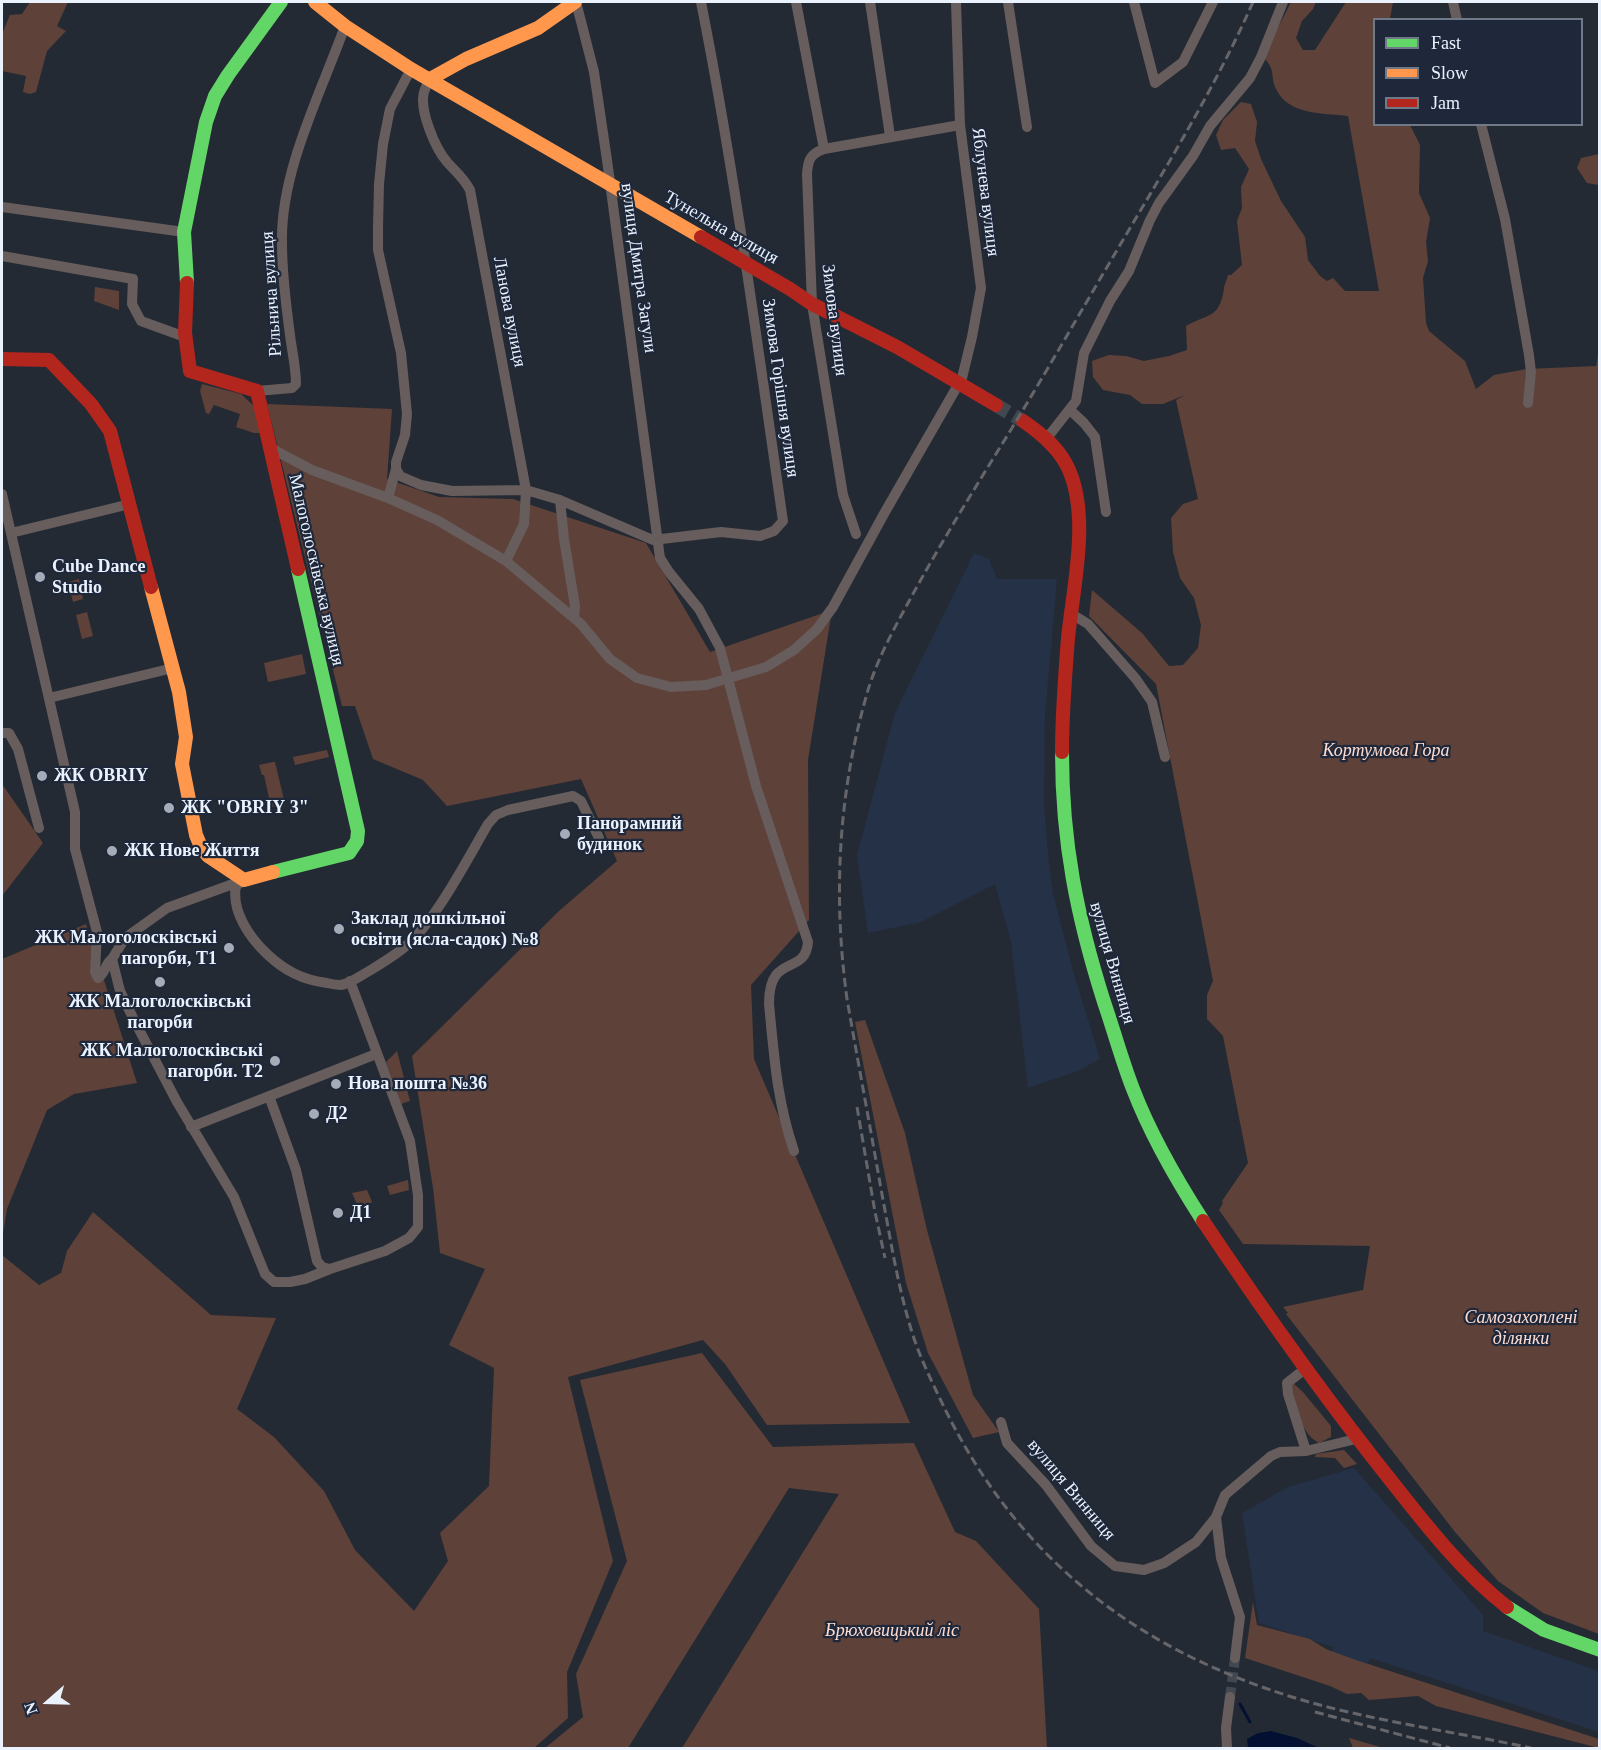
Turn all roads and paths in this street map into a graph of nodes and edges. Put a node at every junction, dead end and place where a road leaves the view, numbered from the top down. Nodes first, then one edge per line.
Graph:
1 (281, 2) edge
2 (315, 2) edge
3 (576, 2) edge
4 (701, 2) edge
5 (796, 2) edge
6 (870, 2) edge
7 (956, 2) edge
8 (1008, 2) edge
9 (1134, 2) edge
10 (1213, 2) edge
11 (1283, 2) edge
12 (1453, 2) edge
13 (1457, 18) edge
14 (345, 26) junction
15 (411, 69) junction
16 (430, 79) junction
17 (960, 125) junction
18 (1482, 126) edge
19 (1027, 127) dead end
20 (890, 136) junction
21 (824, 148) junction
22 (610, 184) junction
23 (2, 207) edge
24 (184, 232) junction
25 (2, 256) edge
26 (745, 263) junction
27 (812, 304) junction
28 (186, 337) junction
29 (2, 359) edge
30 (959, 385) junction
31 (257, 391) junction
32 (1528, 403) dead end
33 (996, 405) tunnel mouth
34 (1070, 410) junction
35 (1023, 421) tunnel mouth
36 (1046, 437) junction
37 (269, 445) junction
38 (396, 470) junction
39 (526, 490) junction
40 (2, 494) edge
41 (388, 498) junction
42 (561, 500) junction
43 (130, 504) junction
44 (1106, 512) dead end
45 (5, 522) edge
46 (11, 533) junction
47 (856, 534) dead end
48 (657, 540) junction
49 (506, 561) junction
50 (1070, 613) junction
51 (574, 618) junction
52 (173, 668) junction
53 (727, 678) junction
54 (49, 698) junction
55 (2, 733) edge
56 (1166, 757) dead end
57 (39, 828) dead end
58 (598, 838) dead end
59 (244, 880) junction
60 (112, 959) junction
61 (350, 981) junction
62 (376, 1054) junction
63 (269, 1096) junction
64 (191, 1127) junction
65 (794, 1151) dead end
66 (330, 1269) junction
67 (1305, 1369) junction
68 (1001, 1422) dead end
69 (1356, 1439) junction
70 (1306, 1451) junction
71 (1216, 1517) junction
72 (1599, 1650) edge
73 (1235, 1658) tunnel mouth
74 (1230, 1697) tunnel mouth
75 (1227, 1749) edge

1 - 24 main road
2 - 14 main road, Тунельна вулиця
3 - 16 main road
3 - 22 street, вулиця Дмитра Загули
4 - 26 street, Зимова Горішня вулиця
5 - 21 street
6 - 20 street
7 - 17 street, Яблунева вулиця
8 - 19 street
9 - 10 street
11 - 34 street
12 - 13 street
14 - 15 main road, Тунельна вулиця
14 - 31 street, Рільнича вулиця
15 - 16 main road, Тунельна вулиця
15 - 38 street
16 - 22 main road, Тунельна вулиця
16 - 39 street, Ланова вулиця
17 - 20 street
17 - 30 street, Яблунева вулиця
18 - 32 street
20 - 21 street
21 - 27 street, Зимова вулиця
22 - 26 main road, Тунельна вулиця
22 - 48 street, вулиця Дмитра Загули
23 - 24 street
24 - 28 main road
25 - 28 street
26 - 27 main road, Тунельна вулиця
26 - 48 street, Зимова Горішня вулиця
27 - 30 main road, Тунельна вулиця
27 - 47 street, Зимова вулиця
28 - 31 main road
29 - 43 main road
30 - 33 main road, Тунельна вулиця
30 - 53 street, Яблунева вулиця
31 - 37 main road, Малоголосківська вулиця
34 - 36 street
34 - 44 street
35 - 36 main road
36 - 50 main road, вулиця Винниця
37 - 41 street, Яблунева вулиця
37 - 59 main road, Малоголосківська вулиця
38 - 39 street
38 - 41 street
39 - 42 street
39 - 49 street, Ланова вулиця
40 - 45 street
41 - 49 street, Яблунева вулиця
42 - 48 street
42 - 51 street
43 - 46 street
43 - 52 main road
45 - 46 street
46 - 54 street
48 - 53 street
49 - 51 street, Яблунева вулиця
50 - 56 street
50 - 67 main road, вулиця Винниця
51 - 53 street, Яблунева вулиця
52 - 54 street
52 - 59 main road
53 - 65 street
54 - 60 street, Малоголосківська вулиця
55 - 57 street
58 - 61 street
59 - 60 street, Малоголосківська вулиця
59 - 61 street
60 - 64 street
61 - 62 street
62 - 63 street
62 - 66 street
63 - 64 street
63 - 66 street
64 - 66 street
67 - 69 main road, вулиця Винниця
67 - 70 street
68 - 71 street, вулиця Винниця
69 - 70 street, вулиця Винниця
69 - 72 main road, вулиця Винниця
70 - 71 street, вулиця Винниця
71 - 73 street
74 - 75 street

